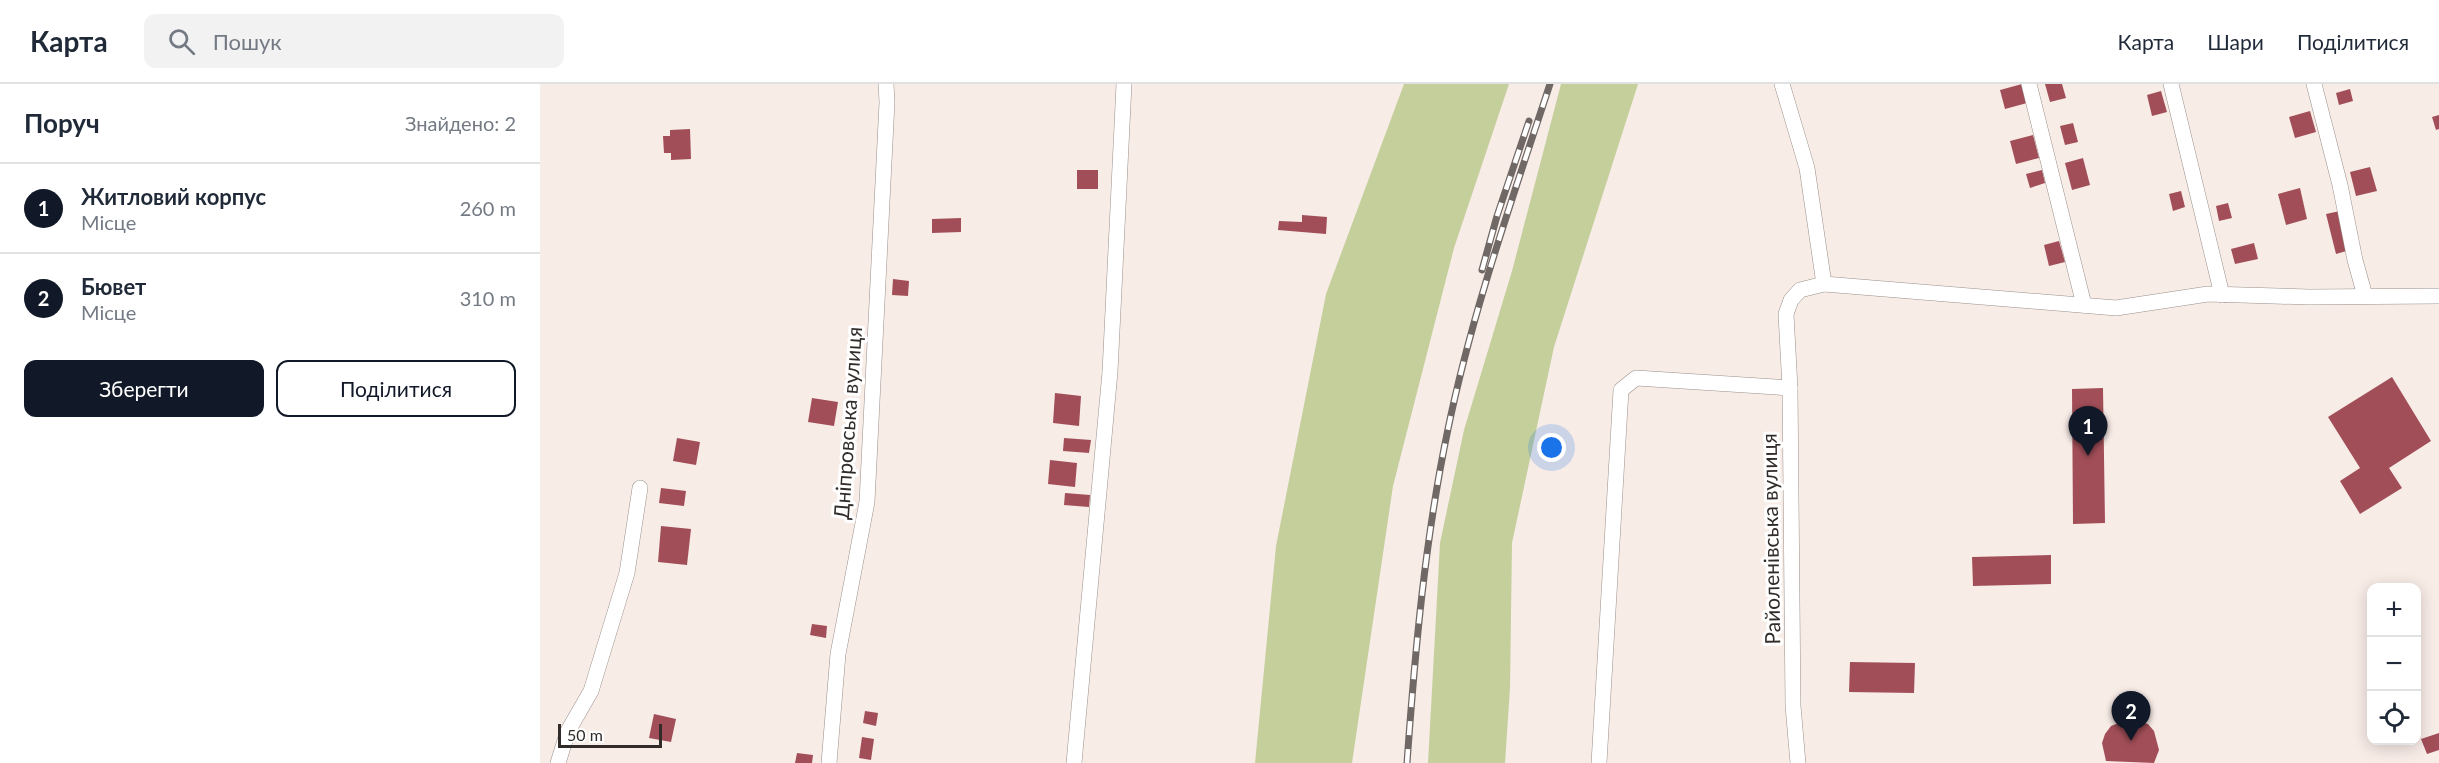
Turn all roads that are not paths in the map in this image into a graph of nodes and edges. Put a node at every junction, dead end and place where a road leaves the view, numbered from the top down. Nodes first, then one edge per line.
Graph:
1 (886, 84) edge
2 (1124, 84) edge
3 (1782, 84) edge
4 (2029, 84) edge
5 (2171, 84) edge
6 (2314, 84) edge
7 (1824, 284) junction
8 (2222, 295) junction
9 (2365, 296) junction
10 (2439, 296) edge
11 (2084, 305) junction
12 (1790, 388) junction
13 (640, 488) dead end
14 (1798, 757) edge
15 (558, 763) edge
16 (829, 763) edge
17 (1074, 763) edge
18 (1599, 763) edge

1 - 16 street, Дніпровська вулиця
2 - 17 street
3 - 7 street
4 - 11 street
5 - 8 street
6 - 9 street
7 - 11 street
7 - 12 street, Райоленівська вулиця
8 - 9 street
8 - 11 street
9 - 10 street
12 - 14 street, Райоленівська вулиця
12 - 18 street
13 - 15 street

